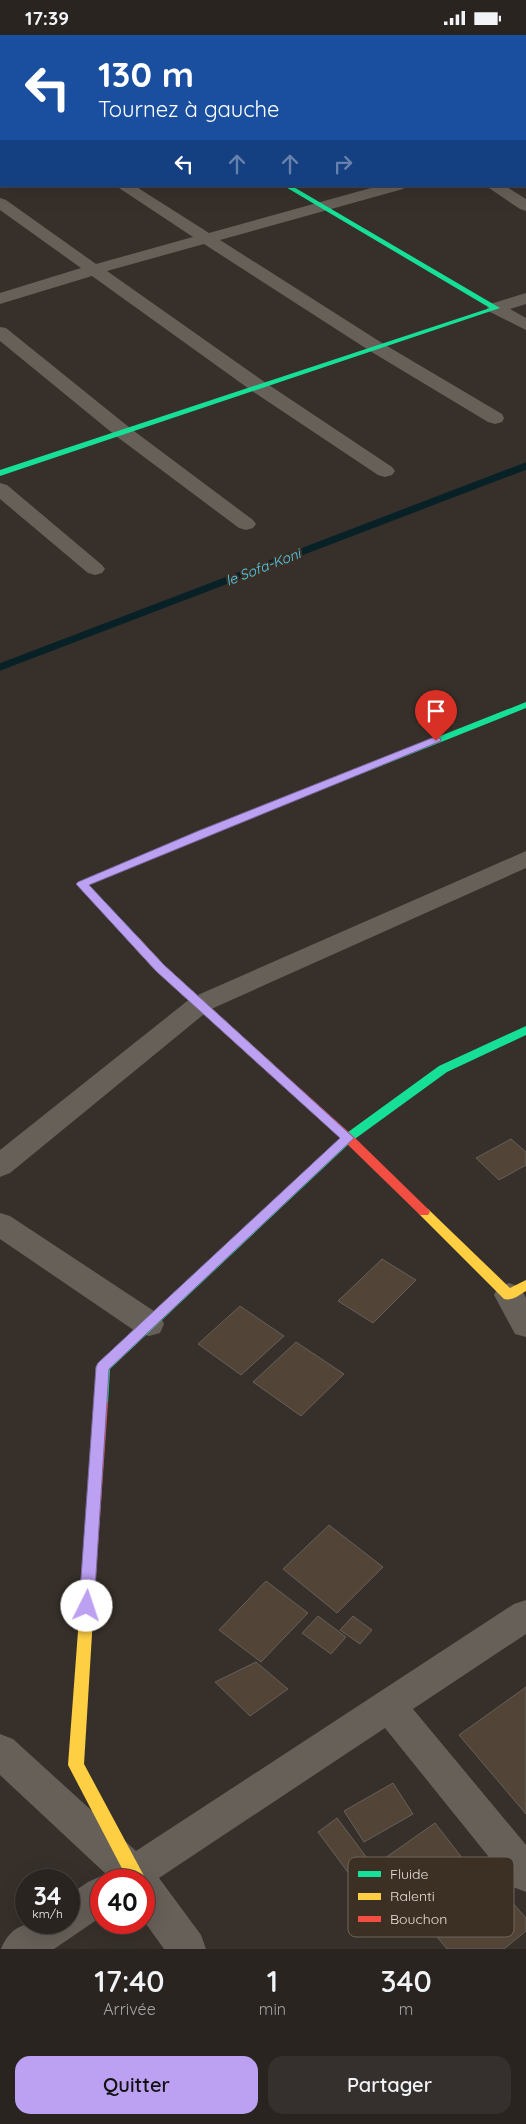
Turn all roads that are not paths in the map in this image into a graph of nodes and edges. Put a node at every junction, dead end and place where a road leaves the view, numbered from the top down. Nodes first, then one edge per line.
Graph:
1 (126, 187) edge
2 (289, 187) edge
3 (393, 187) edge
4 (496, 187) edge
5 (0, 203) edge
6 (321, 206) junction
7 (526, 206) edge
8 (209, 239) junction
9 (96, 269) junction
10 (526, 298) edge
11 (0, 299) edge
12 (496, 308) junction
13 (526, 325) edge
14 (0, 332) edge
15 (376, 347) junction
16 (259, 387) junction
17 (495, 417) dead end
18 (123, 432) junction
19 (385, 471) dead end
20 (0, 473) edge
21 (0, 489) edge
22 (246, 524) dead end
23 (95, 569) dead end
24 (526, 705) edge
25 (520, 869) edge
26 (200, 1004) junction
27 (526, 1030) edge
28 (348, 1138) junction
29 (0, 1166) edge
30 (0, 1224) edge
31 (518, 1290) edge
32 (149, 1324) junction
33 (526, 1325) edge
34 (526, 1615) edge
35 (389, 1706) junction
36 (0, 1751) edge
37 (512, 1857) edge
38 (514, 1859) edge
39 (123, 1869) edge
40 (129, 1869) edge
41 (152, 1869) edge
42 (526, 1874) edge
43 (155, 1907) edge
44 (43, 1934) edge
45 (20, 1949) edge
46 (187, 1949) edge

1 - 8 street
2 - 6 street
3 - 6 street
4 - 7 street
5 - 9 street
6 - 8 street
6 - 12 street
8 - 9 street
8 - 15 street
9 - 11 street
9 - 16 street
10 - 12 street
12 - 13 street
12 - 15 street
14 - 18 street
15 - 16 street
15 - 17 street
16 - 18 street
16 - 19 street
18 - 20 street
18 - 22 street
21 - 23 street
24 - 26 street
25 - 26 street
26 - 28 street
26 - 29 street
27 - 28 street
28 - 31 street
28 - 32 street
30 - 32 street
31 - 33 street
32 - 40 street
34 - 35 street
35 - 37 street
35 - 41 street
36 - 39 street
38 - 42 street
43 - 46 street
44 - 45 street

